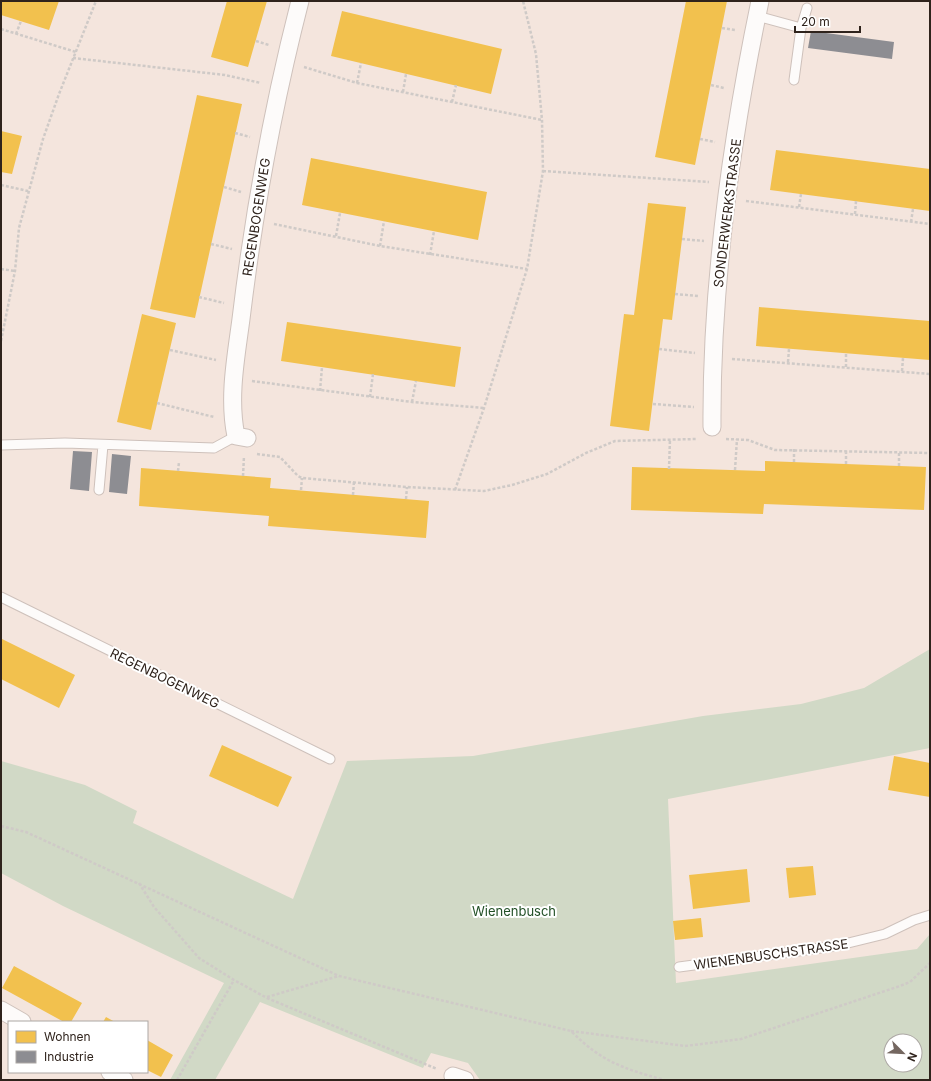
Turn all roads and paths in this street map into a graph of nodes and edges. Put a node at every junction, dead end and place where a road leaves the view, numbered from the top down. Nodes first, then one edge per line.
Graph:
1 (96, 1) edge
2 (300, 1) edge
3 (523, 1) edge
4 (807, 8) dead end
5 (759, 9) edge
6 (21, 21) dead end
7 (802, 28) junction
8 (1, 29) edge
9 (16, 34) junction
10 (76, 52) junction
11 (73, 58) junction
12 (285, 61) junction
13 (361, 63) dead end
14 (406, 74) dead end
15 (794, 80) dead end
16 (357, 83) junction
17 (456, 86) dead end
18 (279, 87) junction
19 (403, 92) junction
20 (452, 102) junction
21 (542, 120) junction
22 (543, 171) junction
23 (1, 185) edge
24 (28, 191) junction
25 (728, 191) junction
26 (801, 194) dead end
27 (856, 201) dead end
28 (799, 207) junction
29 (913, 208) dead end
30 (340, 213) dead end
31 (855, 214) junction
32 (254, 220) junction
33 (384, 222) dead end
34 (911, 222) junction
35 (930, 224) edge
36 (434, 231) dead end
37 (336, 236) junction
38 (380, 246) junction
39 (430, 255) junction
40 (1, 269) edge
41 (527, 269) junction
42 (15, 271) junction
43 (199, 297) dead end
44 (242, 308) junction
45 (1, 341) edge
46 (660, 349) dead end
47 (789, 349) dead end
48 (170, 350) dead end
49 (846, 353) dead end
50 (714, 356) junction
51 (903, 358) dead end
52 (236, 362) junction
53 (788, 362) junction
54 (322, 367) dead end
55 (846, 367) junction
56 (902, 371) junction
57 (373, 374) dead end
58 (930, 374) edge
59 (234, 379) junction
60 (416, 381) dead end
61 (320, 391) junction
62 (370, 397) junction
63 (412, 402) junction
64 (157, 403) dead end
65 (653, 404) dead end
66 (484, 408) junction
67 (712, 409) junction
68 (708, 433) joint
69 (242, 437) junction
70 (670, 439) junction
71 (724, 439) dead end
72 (737, 439) junction
73 (1, 445) edge
74 (103, 445) junction
75 (794, 450) junction
76 (846, 451) junction
77 (900, 451) junction
78 (930, 453) edge
79 (794, 462) dead end
80 (846, 464) dead end
81 (899, 466) dead end
82 (669, 469) dead end
83 (735, 470) dead end
84 (302, 478) junction
85 (354, 481) junction
86 (407, 487) junction
87 (99, 490) dead end
88 (301, 490) dead end
89 (455, 490) junction
90 (352, 495) dead end
91 (406, 499) dead end
92 (1, 597) edge
93 (330, 759) dead end
94 (1, 826) edge
95 (138, 883) junction
96 (930, 915) edge
97 (930, 963) edge
98 (679, 967) dead end
99 (339, 976) junction
100 (234, 980) junction
101 (267, 998) junction
102 (1, 1010) edge
103 (20, 1021) edge
104 (571, 1031) junction
105 (112, 1073) edge
106 (459, 1078) edge
107 (124, 1080) edge
108 (177, 1080) edge
109 (664, 1080) edge

1 - 10 path
2 - 12 street, REGENBOGENWEG
3 - 21 path
4 - 7 lane
5 - 7 lane
5 - 25 street, SONDERWERKSTRASSE
6 - 9 path
7 - 15 lane
8 - 9 path
9 - 10 path
10 - 11 path
11 - 18 path
11 - 24 path
12 - 16 path
12 - 18 street, REGENBOGENWEG
13 - 16 path
14 - 19 path
16 - 19 path
17 - 20 path
18 - 32 street, REGENBOGENWEG
19 - 20 path
20 - 21 path
21 - 22 path
22 - 25 path
22 - 41 path
23 - 24 path
24 - 42 path
25 - 28 path
25 - 50 street, SONDERWERKSTRASSE
26 - 28 path
27 - 31 path
28 - 31 path
29 - 34 path
30 - 37 path
31 - 34 path
32 - 37 path
32 - 44 street, REGENBOGENWEG
33 - 38 path
34 - 35 path
36 - 39 path
37 - 38 path
38 - 39 path
39 - 41 path
40 - 42 path
41 - 66 path
42 - 45 path
43 - 44 path
44 - 52 street, REGENBOGENWEG
46 - 50 path
47 - 53 path
48 - 52 path
49 - 55 path
50 - 53 path
50 - 67 street, SONDERWERKSTRASSE
51 - 56 path
52 - 59 street, REGENBOGENWEG
53 - 55 path
54 - 61 path
55 - 56 path
56 - 58 path
57 - 62 path
59 - 61 path
59 - 69 street, REGENBOGENWEG
60 - 63 path
61 - 62 path
62 - 63 path
63 - 66 path
64 - 69 path
65 - 67 path
66 - 89 path
67 - 68 street, SONDERWERKSTRASSE
68 - 70 path
69 - 74 lane
69 - 84 path
70 - 82 path
70 - 89 path
71 - 72 path
72 - 75 path
72 - 83 path
73 - 74 lane
74 - 87 lane
75 - 76 path
75 - 79 path
76 - 77 path
76 - 80 path
77 - 78 path
77 - 81 path
84 - 85 path
84 - 88 path
85 - 86 path
85 - 90 path
86 - 89 path
86 - 91 path
92 - 93 lane, REGENBOGENWEG
94 - 95 path
95 - 99 path
95 - 100 path
96 - 98 lane, WIENENBUSCHSTRASSE
97 - 104 path
99 - 101 path
99 - 104 path
100 - 101 path
100 - 108 path
101 - 106 path
102 - 103 street
104 - 109 path
105 - 107 street

